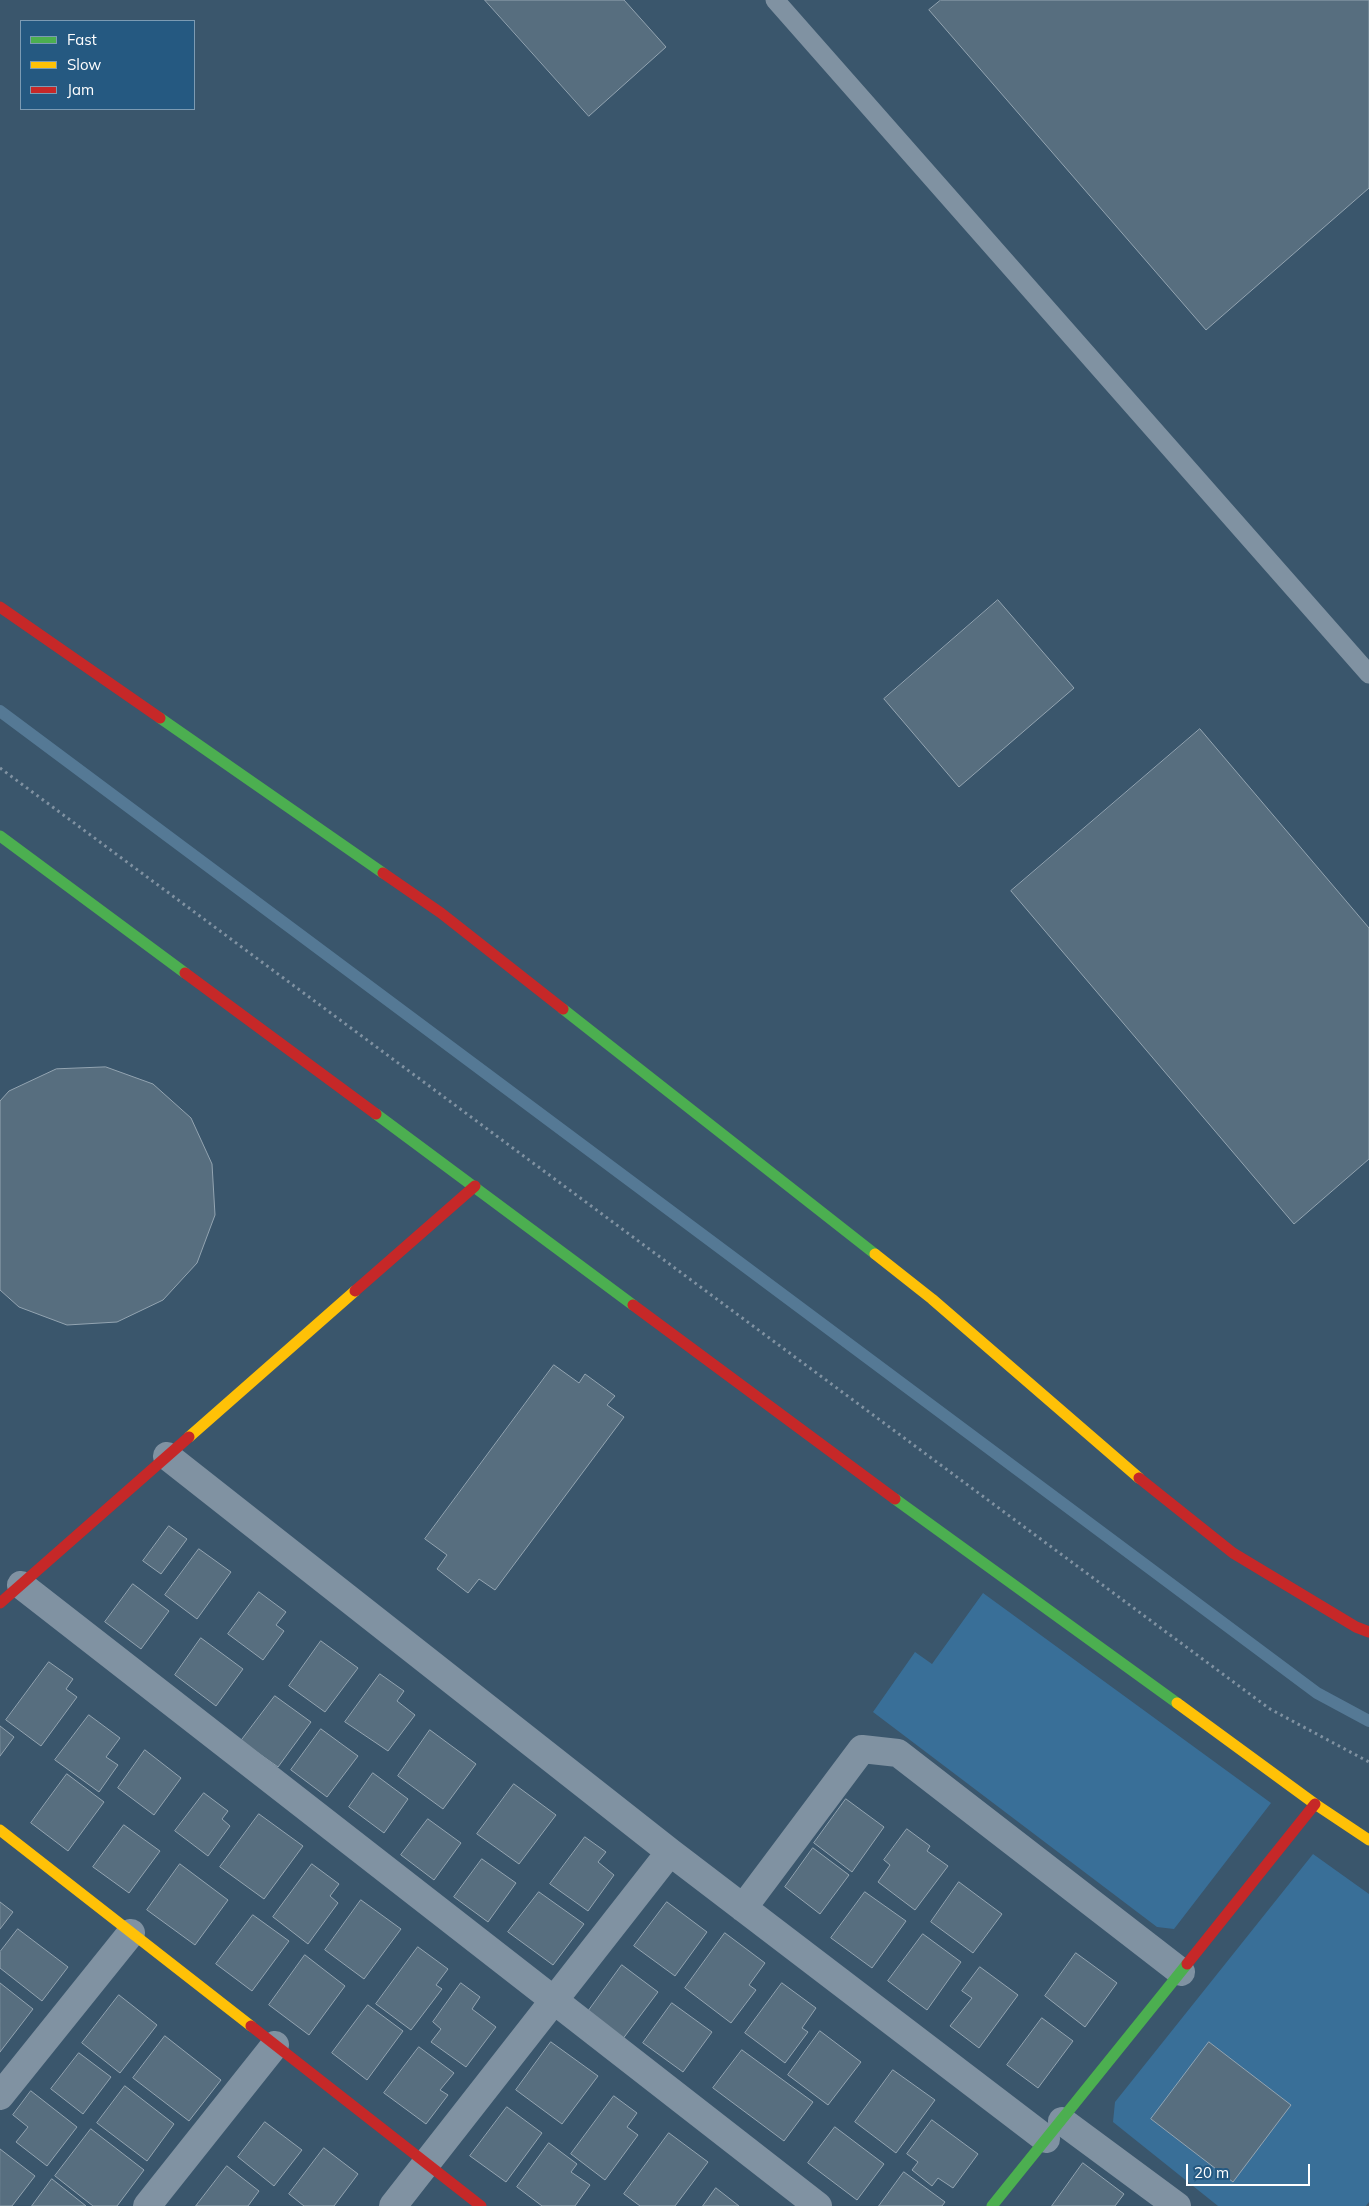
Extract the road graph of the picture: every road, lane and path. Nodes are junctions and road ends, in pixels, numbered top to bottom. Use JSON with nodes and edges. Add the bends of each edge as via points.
{"nodes":[{"id":1,"x":776,"y":0,"type":"edge"},
{"id":2,"x":0,"y":607,"type":"edge"},
{"id":3,"x":1369,"y":674,"type":"edge"},
{"id":4,"x":0,"y":768,"type":"edge"},
{"id":5,"x":0,"y":836,"type":"edge"},
{"id":6,"x":475,"y":1186,"type":"junction"},
{"id":7,"x":166,"y":1456,"type":"junction"},
{"id":8,"x":21,"y":1585,"type":"junction"},
{"id":9,"x":0,"y":1603,"type":"edge"},
{"id":10,"x":1369,"y":1632,"type":"edge"},
{"id":11,"x":1369,"y":1762,"type":"edge"},
{"id":12,"x":1315,"y":1804,"type":"junction"},
{"id":13,"x":0,"y":1830,"type":"edge"},
{"id":14,"x":1369,"y":1840,"type":"edge"},
{"id":15,"x":670,"y":1852,"type":"junction"},
{"id":16,"x":744,"y":1908,"type":"junction"},
{"id":17,"x":131,"y":1933,"type":"junction"},
{"id":18,"x":1181,"y":1972,"type":"junction"},
{"id":19,"x":553,"y":2001,"type":"junction"},
{"id":20,"x":275,"y":2045,"type":"junction"},
{"id":21,"x":0,"y":2096,"type":"edge"},
{"id":22,"x":1054,"y":2130,"type":"junction"},
{"id":23,"x":426,"y":2164,"type":"junction"},
{"id":24,"x":147,"y":2206,"type":"edge"},
{"id":25,"x":393,"y":2206,"type":"edge"},
{"id":26,"x":481,"y":2206,"type":"edge"},
{"id":27,"x":818,"y":2206,"type":"edge"},
{"id":28,"x":992,"y":2206,"type":"edge"},
{"id":29,"x":1177,"y":2206,"type":"edge"}],
"edges":[{"from":1,"to":3,"type":"lane"},
{"from":2,"to":10,"type":"street","via":[[441,913],[932,1299],[1233,1553]]},
{"from":4,"to":11,"type":"path","via":[[1270,1709]]},
{"from":5,"to":6,"type":"street"},
{"from":6,"to":7,"type":"street"},
{"from":6,"to":12,"type":"street"},
{"from":7,"to":8,"type":"street"},
{"from":7,"to":15,"type":"street"},
{"from":8,"to":9,"type":"street"},
{"from":8,"to":19,"type":"street"},
{"from":12,"to":14,"type":"street"},
{"from":12,"to":18,"type":"street"},
{"from":13,"to":17,"type":"street"},
{"from":15,"to":16,"type":"street"},
{"from":15,"to":19,"type":"street"},
{"from":16,"to":18,"type":"street","via":[[862,1749],[898,1753]]},
{"from":16,"to":22,"type":"street"},
{"from":17,"to":20,"type":"street"},
{"from":17,"to":21,"type":"street"},
{"from":18,"to":22,"type":"street"},
{"from":19,"to":23,"type":"street"},
{"from":19,"to":27,"type":"street"},
{"from":20,"to":23,"type":"street"},
{"from":20,"to":24,"type":"street"},
{"from":22,"to":28,"type":"street"},
{"from":22,"to":29,"type":"street"},
{"from":23,"to":25,"type":"street"},
{"from":23,"to":26,"type":"street"}]}
